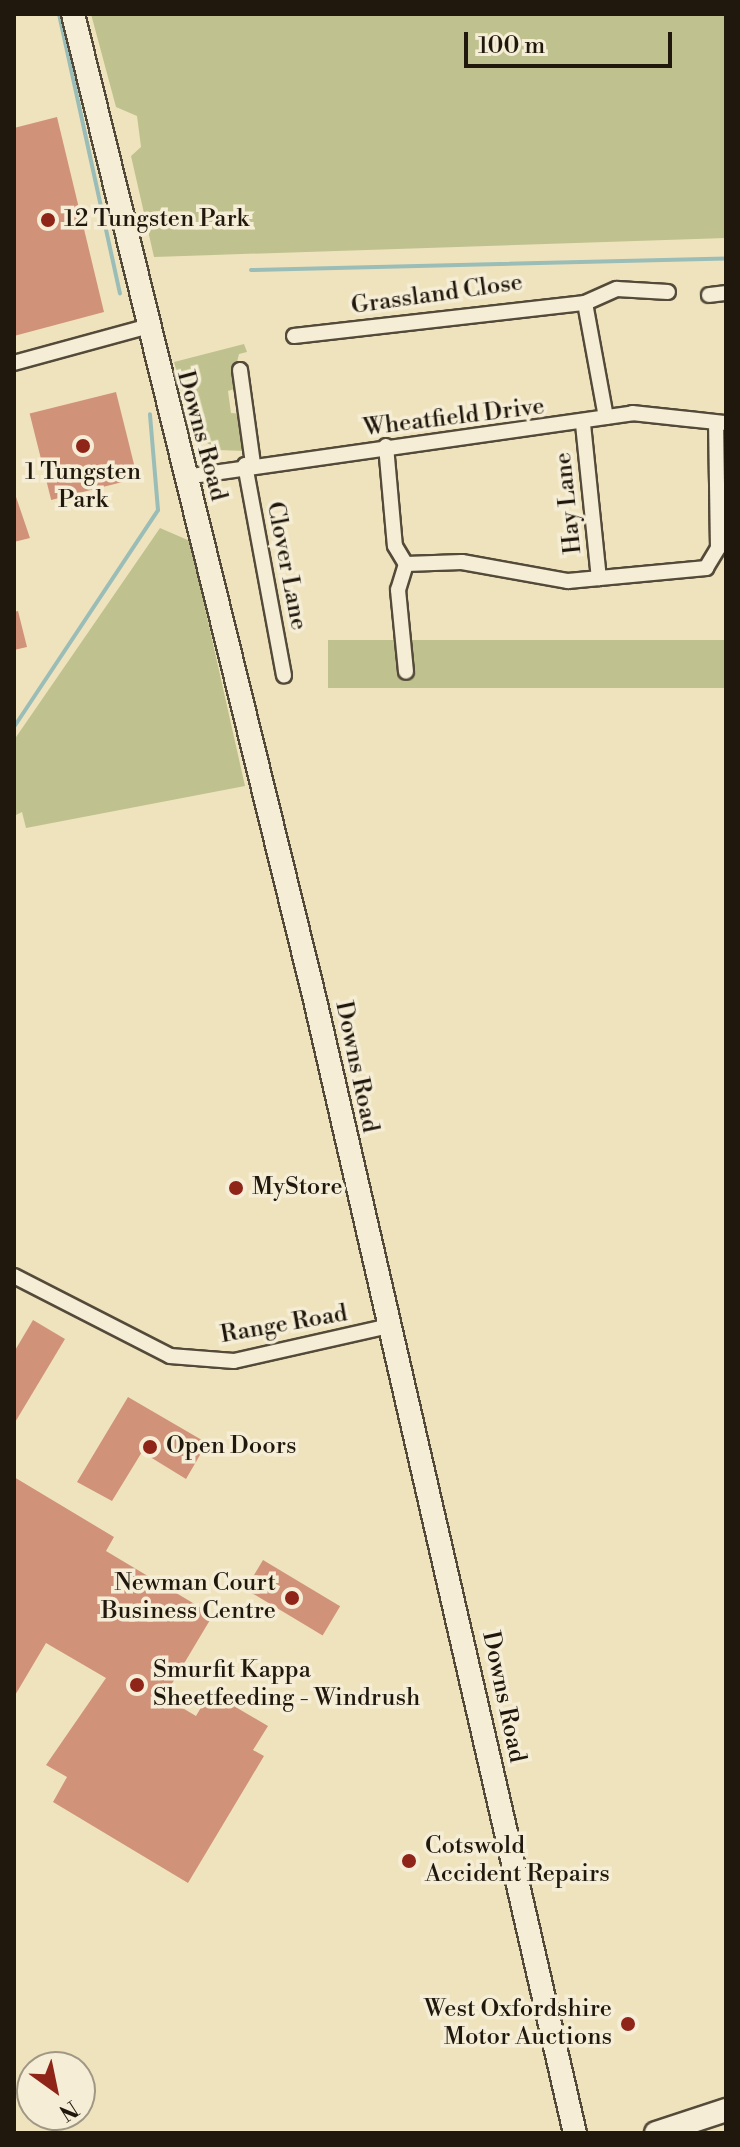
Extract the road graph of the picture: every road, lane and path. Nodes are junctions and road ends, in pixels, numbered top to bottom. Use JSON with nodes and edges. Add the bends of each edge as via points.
{"nodes":[{"id":1,"x":73,"y":14,"type":"edge"},
{"id":2,"x":668,"y":292,"type":"dead end"},
{"id":3,"x":726,"y":293,"type":"edge"},
{"id":4,"x":709,"y":295,"type":"dead end"},
{"id":5,"x":585,"y":303,"type":"junction"},
{"id":6,"x":146,"y":327,"type":"junction"},
{"id":7,"x":294,"y":336,"type":"dead end"},
{"id":8,"x":14,"y":363,"type":"edge"},
{"id":9,"x":240,"y":370,"type":"dead end"},
{"id":10,"x":606,"y":417,"type":"junction"},
{"id":11,"x":583,"y":424,"type":"junction"},
{"id":12,"x":721,"y":424,"type":"edge"},
{"id":13,"x":386,"y":446,"type":"junction"},
{"id":14,"x":249,"y":464,"type":"junction"},
{"id":15,"x":185,"y":477,"type":"junction"},
{"id":16,"x":720,"y":563,"type":"edge"},
{"id":17,"x":406,"y":564,"type":"junction"},
{"id":18,"x":599,"y":578,"type":"junction"},
{"id":19,"x":406,"y":672,"type":"dead end"},
{"id":20,"x":284,"y":675,"type":"dead end"},
{"id":21,"x":14,"y":1276,"type":"edge"},
{"id":22,"x":389,"y":1326,"type":"junction"},
{"id":23,"x":726,"y":2110,"type":"edge"},
{"id":24,"x":575,"y":2133,"type":"edge"},
{"id":25,"x":656,"y":2133,"type":"edge"}],
"edges":[{"from":1,"to":6,"type":"street","name":"Downs Road"},
{"from":2,"to":5,"type":"street","name":"Grassland Close","via":[[617,289]]},
{"from":3,"to":4,"type":"street"},
{"from":5,"to":7,"type":"street","name":"Grassland Close"},
{"from":5,"to":10,"type":"street"},
{"from":6,"to":8,"type":"street"},
{"from":6,"to":15,"type":"street","name":"Downs Road"},
{"from":9,"to":14,"type":"street","name":"Clover Lane"},
{"from":10,"to":11,"type":"street","name":"Wheatfield Drive"},
{"from":10,"to":12,"type":"street","name":"Wheatfield Drive","via":[[655,412]]},
{"from":11,"to":13,"type":"street","name":"Wheatfield Drive"},
{"from":11,"to":18,"type":"street","name":"Hay Lane"},
{"from":12,"to":16,"type":"street"},
{"from":13,"to":14,"type":"street","name":"Wheatfield Drive"},
{"from":13,"to":17,"type":"street","via":[[395,546]]},
{"from":14,"to":15,"type":"street","name":"Wheatfield Drive"},
{"from":14,"to":20,"type":"street","name":"Clover Lane"},
{"from":15,"to":22,"type":"street","name":"Downs Road"},
{"from":16,"to":18,"type":"street","via":[[697,570]]},
{"from":17,"to":18,"type":"street","via":[[462,562],[549,581]]},
{"from":17,"to":19,"type":"street","via":[[398,590]]},
{"from":21,"to":22,"type":"street","name":"Range Road","via":[[170,1356],[234,1361]]},
{"from":22,"to":24,"type":"street","name":"Downs Road"},
{"from":23,"to":25,"type":"street"}]}
